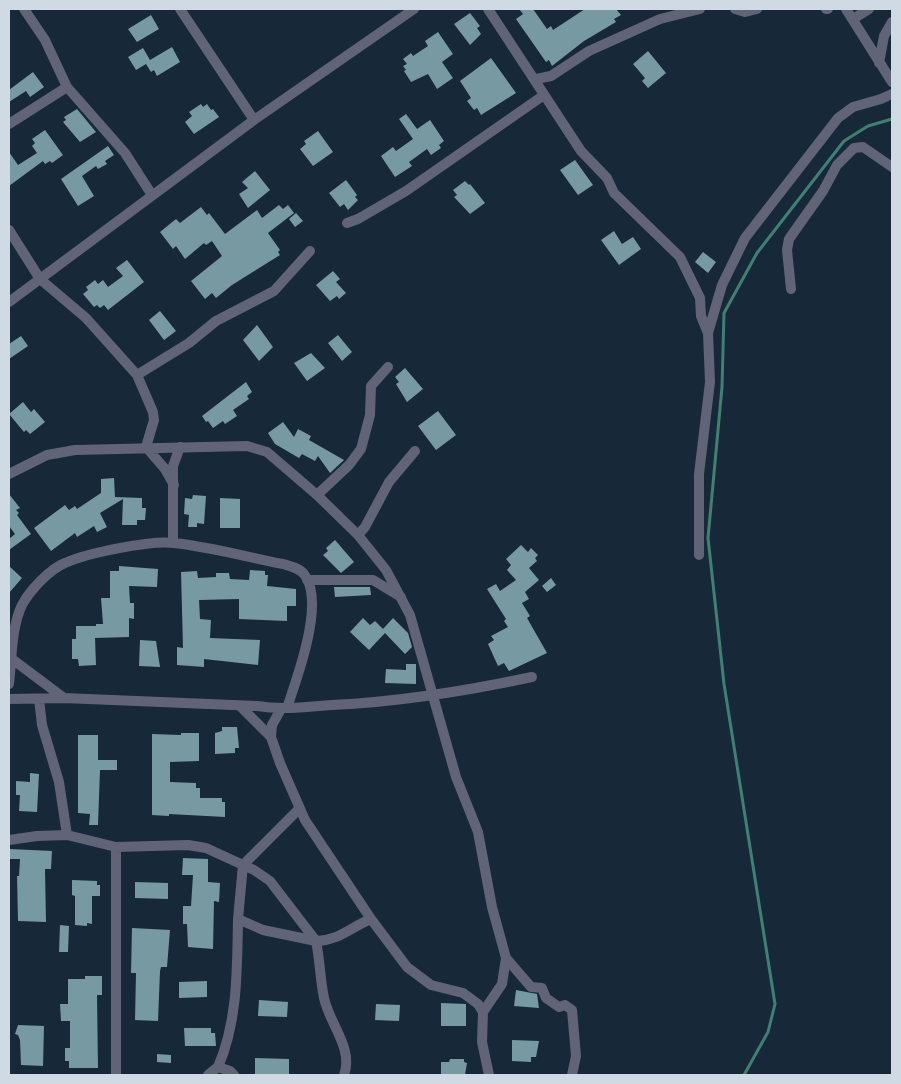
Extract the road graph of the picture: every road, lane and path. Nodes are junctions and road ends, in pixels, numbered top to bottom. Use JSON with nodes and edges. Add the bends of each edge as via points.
{"nodes":[{"id":1,"x":24,"y":9,"type":"edge"},
{"id":2,"x":180,"y":9,"type":"edge"},
{"id":3,"x":414,"y":9,"type":"edge"},
{"id":4,"x":488,"y":9,"type":"edge"},
{"id":5,"x":700,"y":9,"type":"edge"},
{"id":6,"x":734,"y":9,"type":"edge"},
{"id":7,"x":757,"y":9,"type":"edge"},
{"id":8,"x":846,"y":9,"type":"edge"},
{"id":9,"x":869,"y":9,"type":"edge"},
{"id":10,"x":853,"y":19,"type":"junction"},
{"id":11,"x":892,"y":22,"type":"edge"},
{"id":12,"x":879,"y":63,"type":"junction"},
{"id":13,"x":536,"y":79,"type":"junction"},
{"id":14,"x":892,"y":82,"type":"edge"},
{"id":15,"x":67,"y":88,"type":"junction"},
{"id":16,"x":892,"y":94,"type":"edge"},
{"id":17,"x":544,"y":95,"type":"junction"},
{"id":18,"x":254,"y":120,"type":"junction"},
{"id":19,"x":9,"y":124,"type":"edge"},
{"id":20,"x":892,"y":167,"type":"edge"},
{"id":21,"x":152,"y":195,"type":"junction"},
{"id":22,"x":347,"y":223,"type":"dead end"},
{"id":23,"x":9,"y":230,"type":"edge"},
{"id":24,"x":310,"y":251,"type":"dead end"},
{"id":25,"x":40,"y":279,"type":"junction"},
{"id":26,"x":791,"y":289,"type":"dead end"},
{"id":27,"x":9,"y":302,"type":"edge"},
{"id":28,"x":708,"y":333,"type":"junction"},
{"id":29,"x":388,"y":367,"type":"dead end"},
{"id":30,"x":136,"y":375,"type":"junction"},
{"id":31,"x":146,"y":447,"type":"junction"},
{"id":32,"x":180,"y":447,"type":"junction"},
{"id":33,"x":415,"y":451,"type":"dead end"},
{"id":34,"x":9,"y":474,"type":"edge"},
{"id":35,"x":174,"y":485,"type":"junction"},
{"id":36,"x":317,"y":495,"type":"junction"},
{"id":37,"x":358,"y":535,"type":"junction"},
{"id":38,"x":173,"y":543,"type":"junction"},
{"id":39,"x":699,"y":555,"type":"dead end"},
{"id":40,"x":307,"y":580,"type":"junction"},
{"id":41,"x":402,"y":598,"type":"junction"},
{"id":42,"x":12,"y":659,"type":"junction"},
{"id":43,"x":532,"y":677,"type":"dead end"},
{"id":44,"x":9,"y":684,"type":"edge"},
{"id":45,"x":432,"y":695,"type":"junction"},
{"id":46,"x":39,"y":698,"type":"junction"},
{"id":47,"x":64,"y":698,"type":"junction"},
{"id":48,"x":9,"y":699,"type":"edge"},
{"id":49,"x":240,"y":706,"type":"junction"},
{"id":50,"x":284,"y":709,"type":"junction"},
{"id":51,"x":271,"y":737,"type":"junction"},
{"id":52,"x":299,"y":809,"type":"junction"},
{"id":53,"x":67,"y":835,"type":"junction"},
{"id":54,"x":9,"y":840,"type":"edge"},
{"id":55,"x":116,"y":847,"type":"junction"},
{"id":56,"x":243,"y":865,"type":"junction"},
{"id":57,"x":238,"y":919,"type":"junction"},
{"id":58,"x":371,"y":919,"type":"junction"},
{"id":59,"x":316,"y":941,"type":"junction"},
{"id":60,"x":506,"y":958,"type":"junction"},
{"id":61,"x":483,"y":1012,"type":"junction"},
{"id":62,"x":218,"y":1067,"type":"junction"},
{"id":63,"x":116,"y":1075,"type":"edge"},
{"id":64,"x":208,"y":1075,"type":"edge"},
{"id":65,"x":234,"y":1075,"type":"edge"},
{"id":66,"x":344,"y":1075,"type":"edge"},
{"id":67,"x":489,"y":1075,"type":"edge"},
{"id":68,"x":572,"y":1075,"type":"edge"}],
"edges":[{"from":1,"to":15,"type":"street","via":[[45,40]]},
{"from":2,"to":18,"type":"street"},
{"from":3,"to":18,"type":"street"},
{"from":4,"to":13,"type":"street"},
{"from":5,"to":13,"type":"street","via":[[660,19],[589,50],[551,76]]},
{"from":6,"to":7,"type":"street","via":[[745,12]]},
{"from":8,"to":10,"type":"street"},
{"from":9,"to":10,"type":"street"},
{"from":10,"to":12,"type":"street"},
{"from":11,"to":12,"type":"street","via":[[884,36]]},
{"from":12,"to":14,"type":"street"},
{"from":13,"to":17,"type":"street"},
{"from":15,"to":19,"type":"street"},
{"from":15,"to":21,"type":"street","via":[[125,153]]},
{"from":16,"to":28,"type":"street","via":[[853,107],[838,118],[796,170],[738,248],[722,285]]},
{"from":17,"to":22,"type":"street","via":[[406,191]]},
{"from":17,"to":28,"type":"street","via":[[581,151],[607,178],[614,194],[680,257],[700,298],[701,316]]},
{"from":18,"to":21,"type":"street"},
{"from":20,"to":26,"type":"street","via":[[858,146],[837,165],[789,239]]},
{"from":21,"to":25,"type":"street"},
{"from":23,"to":25,"type":"street"},
{"from":24,"to":30,"type":"street","via":[[274,291],[209,325],[189,343]]},
{"from":25,"to":27,"type":"street"},
{"from":25,"to":30,"type":"street","via":[[86,318]]},
{"from":28,"to":39,"type":"street","via":[[710,382],[699,474]]},
{"from":29,"to":36,"type":"street","via":[[371,386],[370,415],[359,454]]},
{"from":30,"to":31,"type":"street","via":[[153,412],[154,420]]},
{"from":31,"to":32,"type":"street"},
{"from":31,"to":34,"type":"street","via":[[55,452]]},
{"from":31,"to":35,"type":"street"},
{"from":32,"to":35,"type":"street","via":[[174,466]]},
{"from":32,"to":36,"type":"street","via":[[239,445],[267,452]]},
{"from":33,"to":37,"type":"street","via":[[389,482]]},
{"from":35,"to":38,"type":"street"},
{"from":36,"to":37,"type":"street"},
{"from":37,"to":41,"type":"street","via":[[386,570]]},
{"from":38,"to":40,"type":"street","via":[[283,564],[301,571]]},
{"from":38,"to":42,"type":"street","via":[[140,544],[65,563],[57,568],[23,604]]},
{"from":40,"to":41,"type":"street","via":[[373,580]]},
{"from":40,"to":50,"type":"street","via":[[311,591],[309,632]]},
{"from":41,"to":45,"type":"street","via":[[420,643]]},
{"from":42,"to":44,"type":"street"},
{"from":42,"to":47,"type":"street"},
{"from":43,"to":45,"type":"street"},
{"from":45,"to":50,"type":"street","via":[[390,702]]},
{"from":45,"to":60,"type":"street","via":[[459,786],[478,832],[492,907]]},
{"from":46,"to":47,"type":"street"},
{"from":46,"to":48,"type":"street"},
{"from":46,"to":53,"type":"street","via":[[42,725],[60,782]]},
{"from":47,"to":49,"type":"street"},
{"from":49,"to":50,"type":"street"},
{"from":49,"to":51,"type":"street"},
{"from":50,"to":51,"type":"street","via":[[272,725]]},
{"from":51,"to":52,"type":"street"},
{"from":52,"to":56,"type":"street"},
{"from":52,"to":58,"type":"street"},
{"from":53,"to":54,"type":"street"},
{"from":53,"to":55,"type":"street"},
{"from":55,"to":56,"type":"street","via":[[198,846]]},
{"from":55,"to":63,"type":"street"},
{"from":56,"to":57,"type":"street"},
{"from":56,"to":59,"type":"street","via":[[270,881]]},
{"from":57,"to":59,"type":"street","via":[[263,930]]},
{"from":57,"to":62,"type":"street","via":[[237,977],[227,1046]]},
{"from":58,"to":59,"type":"street","via":[[330,941]]},
{"from":58,"to":61,"type":"street","via":[[419,978],[472,998]]},
{"from":59,"to":66,"type":"street","via":[[324,1000],[338,1029],[347,1066]]},
{"from":60,"to":61,"type":"street","via":[[502,984]]},
{"from":60,"to":68,"type":"street","via":[[531,986],[542,988],[546,998],[558,1007],[565,1005],[572,1010],[576,1056]]},
{"from":61,"to":67,"type":"street","via":[[482,1042]]},
{"from":62,"to":64,"type":"street"},
{"from":62,"to":65,"type":"street","via":[[230,1070]]}]}
